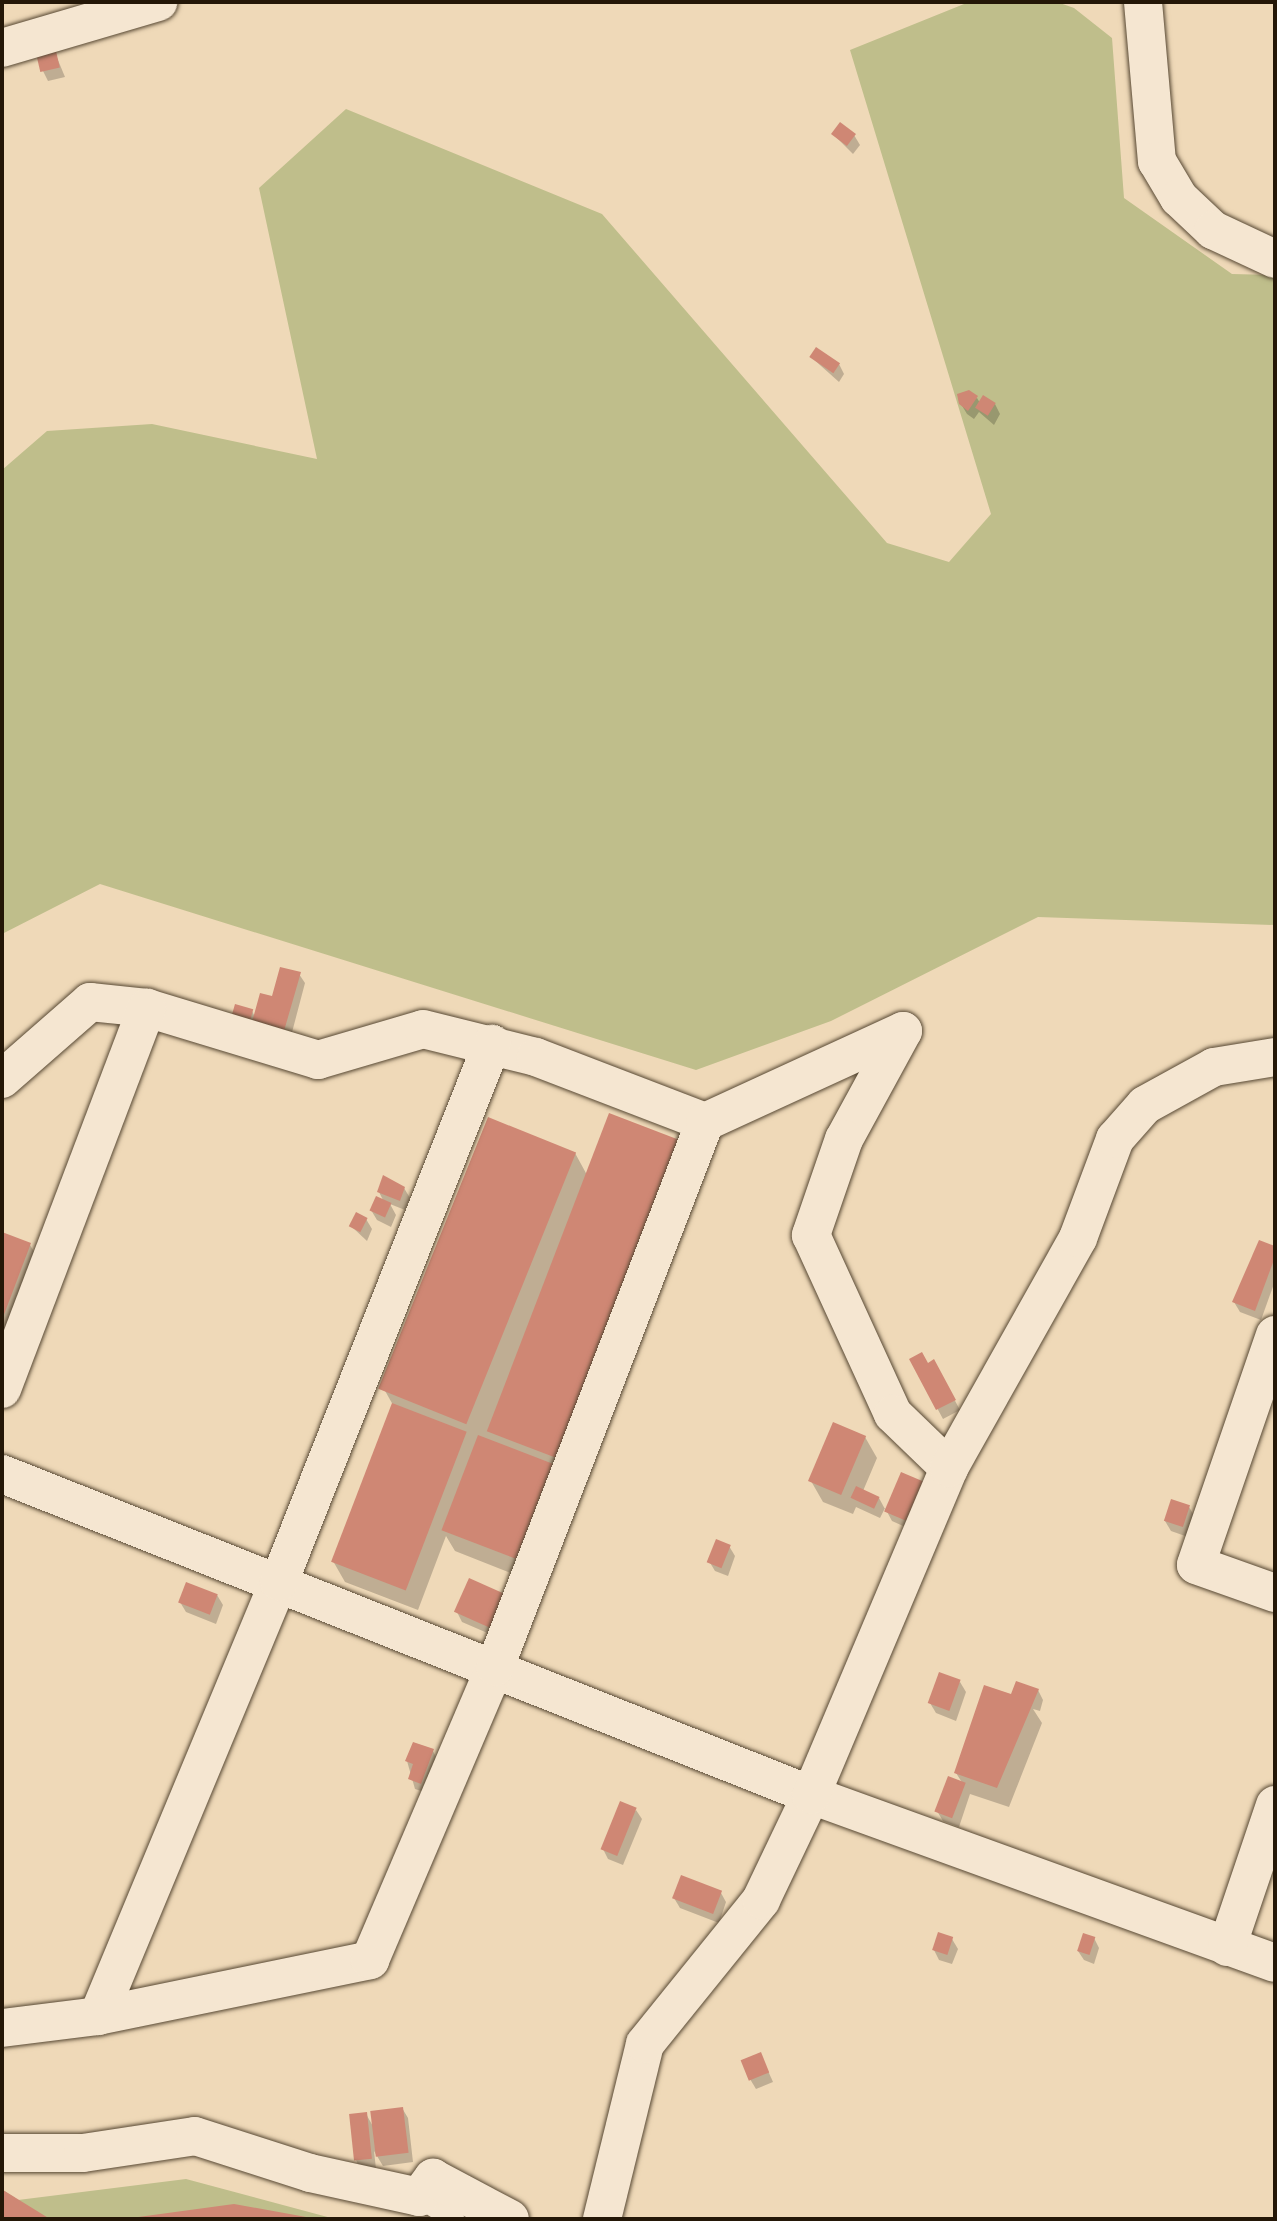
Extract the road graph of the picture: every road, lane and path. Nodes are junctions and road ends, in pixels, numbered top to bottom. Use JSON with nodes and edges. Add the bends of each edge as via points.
{"nodes":[{"id":1,"x":158,"y":2,"type":"edge"},
{"id":2,"x":1143,"y":2,"type":"edge"},
{"id":3,"x":2,"y":48,"type":"edge"},
{"id":4,"x":1275,"y":259,"type":"edge"},
{"id":5,"x":147,"y":1008,"type":"junction"},
{"id":6,"x":492,"y":1044,"type":"junction"},
{"id":7,"x":1275,"y":1057,"type":"edge"},
{"id":8,"x":2,"y":1079,"type":"edge"},
{"id":9,"x":705,"y":1122,"type":"junction"},
{"id":10,"x":1275,"y":1335,"type":"edge"},
{"id":11,"x":2,"y":1389,"type":"edge"},
{"id":12,"x":949,"y":1468,"type":"junction"},
{"id":13,"x":2,"y":1474,"type":"edge"},
{"id":14,"x":279,"y":1582,"type":"junction"},
{"id":15,"x":1275,"y":1593,"type":"edge"},
{"id":16,"x":495,"y":1667,"type":"junction"},
{"id":17,"x":811,"y":1795,"type":"junction"},
{"id":18,"x":1275,"y":1805,"type":"edge"},
{"id":19,"x":1227,"y":1947,"type":"junction"},
{"id":20,"x":1275,"y":1963,"type":"edge"},
{"id":21,"x":98,"y":2016,"type":"junction"},
{"id":22,"x":2,"y":2028,"type":"edge"},
{"id":23,"x":2,"y":2153,"type":"edge"},
{"id":24,"x":419,"y":2197,"type":"junction"},
{"id":25,"x":454,"y":2219,"type":"edge"},
{"id":26,"x":510,"y":2219,"type":"edge"},
{"id":27,"x":603,"y":2219,"type":"edge"}],
"edges":[{"from":1,"to":3,"type":"street"},
{"from":2,"to":4,"type":"street","via":[[1157,161],[1179,198],[1213,230]]},
{"from":5,"to":6,"type":"street","via":[[318,1060],[423,1029]]},
{"from":5,"to":8,"type":"street","via":[[90,1002]]},
{"from":5,"to":11,"type":"street"},
{"from":6,"to":9,"type":"street"},
{"from":6,"to":14,"type":"street"},
{"from":7,"to":12,"type":"street","via":[[1213,1067],[1145,1105],[1115,1139],[1078,1238]]},
{"from":9,"to":12,"type":"street","via":[[903,1031],[844,1139],[811,1235],[893,1414]]},
{"from":9,"to":16,"type":"street"},
{"from":10,"to":15,"type":"street","via":[[1196,1565]]},
{"from":12,"to":17,"type":"street"},
{"from":13,"to":14,"type":"street"},
{"from":14,"to":16,"type":"street"},
{"from":14,"to":21,"type":"street"},
{"from":16,"to":17,"type":"street"},
{"from":16,"to":21,"type":"street","via":[[370,1959]]},
{"from":17,"to":19,"type":"street"},
{"from":17,"to":27,"type":"street","via":[[761,1900],[645,2044]]},
{"from":18,"to":19,"type":"street"},
{"from":19,"to":20,"type":"street"},
{"from":21,"to":22,"type":"street"},
{"from":23,"to":24,"type":"street","via":[[83,2153],[195,2136],[310,2172]]},
{"from":24,"to":25,"type":"lane"},
{"from":24,"to":26,"type":"street","via":[[433,2178]]}]}
